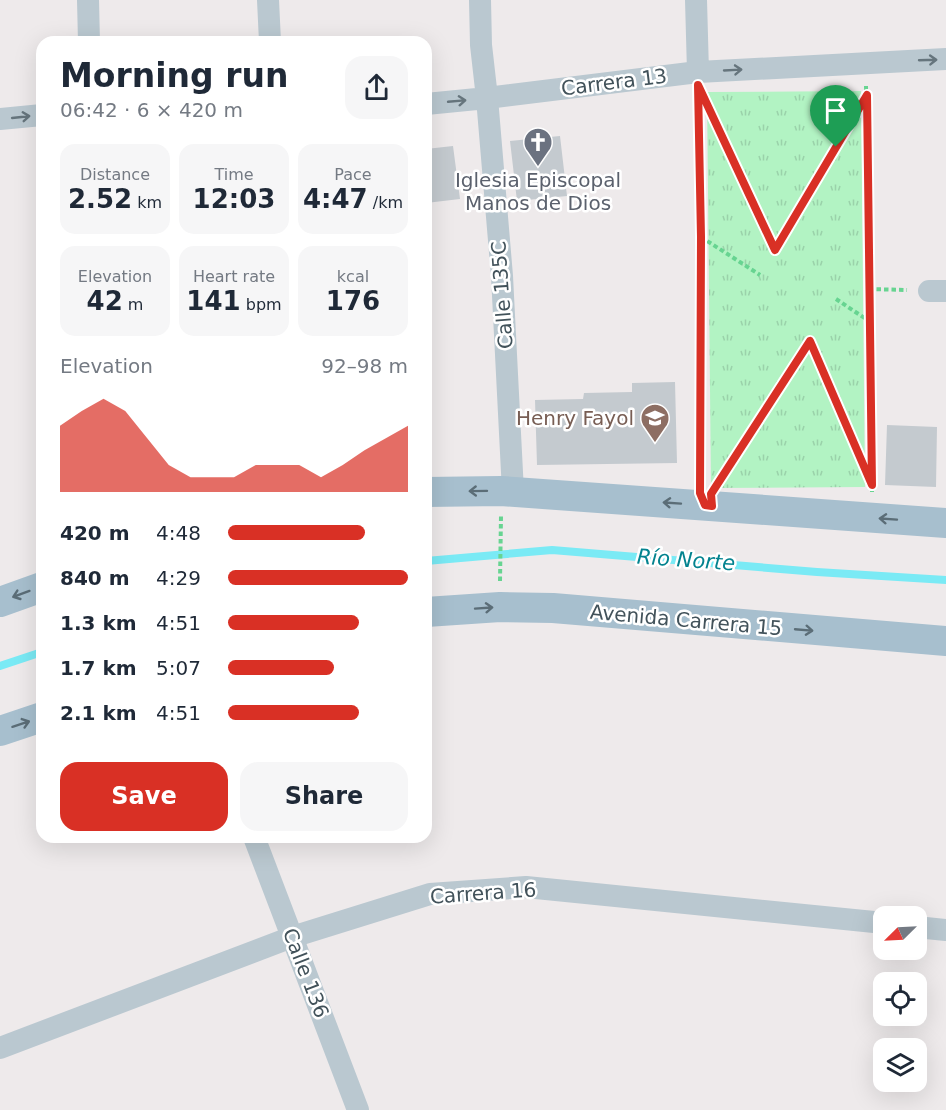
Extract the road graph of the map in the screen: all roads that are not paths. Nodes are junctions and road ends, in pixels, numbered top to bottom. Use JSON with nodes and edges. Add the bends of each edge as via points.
{"nodes":[{"id":1,"x":88,"y":0,"type":"edge"},
{"id":2,"x":268,"y":0,"type":"edge"},
{"id":3,"x":480,"y":0,"type":"edge"},
{"id":4,"x":696,"y":0,"type":"edge"},
{"id":5,"x":88,"y":36,"type":"edge"},
{"id":6,"x":270,"y":36,"type":"edge"},
{"id":7,"x":946,"y":59,"type":"edge"},
{"id":8,"x":698,"y":78,"type":"junction"},
{"id":9,"x":487,"y":98,"type":"junction"},
{"id":10,"x":432,"y":103,"type":"edge"},
{"id":11,"x":36,"y":116,"type":"edge"},
{"id":12,"x":0,"y":119,"type":"edge"},
{"id":13,"x":432,"y":493,"type":"edge"},
{"id":14,"x":507,"y":504,"type":"junction"},
{"id":15,"x":946,"y":523,"type":"edge"},
{"id":16,"x":36,"y":589,"type":"edge"},
{"id":17,"x":0,"y":602,"type":"edge"},
{"id":18,"x":432,"y":612,"type":"edge"},
{"id":19,"x":946,"y":641,"type":"edge"},
{"id":20,"x":36,"y":719,"type":"edge"},
{"id":21,"x":0,"y":731,"type":"edge"},
{"id":22,"x":256,"y":843,"type":"edge"},
{"id":23,"x":873,"y":922,"type":"edge"},
{"id":24,"x":927,"y":928,"type":"edge"},
{"id":25,"x":946,"y":930,"type":"edge"},
{"id":26,"x":292,"y":937,"type":"junction"},
{"id":27,"x":0,"y":1048,"type":"edge"},
{"id":28,"x":358,"y":1110,"type":"edge"}],
"edges":[{"from":1,"to":5,"type":"street"},
{"from":2,"to":6,"type":"street"},
{"from":3,"to":9,"type":"street","name":"Calle 135C"},
{"from":4,"to":8,"type":"street"},
{"from":8,"to":7,"type":"street","name":"Carrera 13","one_way":true},
{"from":8,"to":9,"type":"street","name":"Carrera 13"},
{"from":10,"to":9,"type":"street","name":"Carrera 13","one_way":true},
{"from":9,"to":14,"type":"street","name":"Calle 135C","via":[[502,276]]},
{"from":12,"to":11,"type":"street","one_way":true},
{"from":14,"to":13,"type":"main road","one_way":true},
{"from":15,"to":14,"type":"main road","one_way":true,"via":[[709,506]]},
{"from":16,"to":17,"type":"main road","one_way":true},
{"from":18,"to":19,"type":"main road","name":"Avenida Carrera 15","one_way":true,"via":[[553,608]]},
{"from":21,"to":20,"type":"main road","one_way":true},
{"from":22,"to":26,"type":"street","name":"Calle 136"},
{"from":23,"to":26,"type":"street","name":"Carrera 16","via":[[526,887],[430,894]]},
{"from":24,"to":25,"type":"street"},
{"from":26,"to":27,"type":"street","name":"Carrera 16"},
{"from":26,"to":28,"type":"street","name":"Calle 136"}]}
